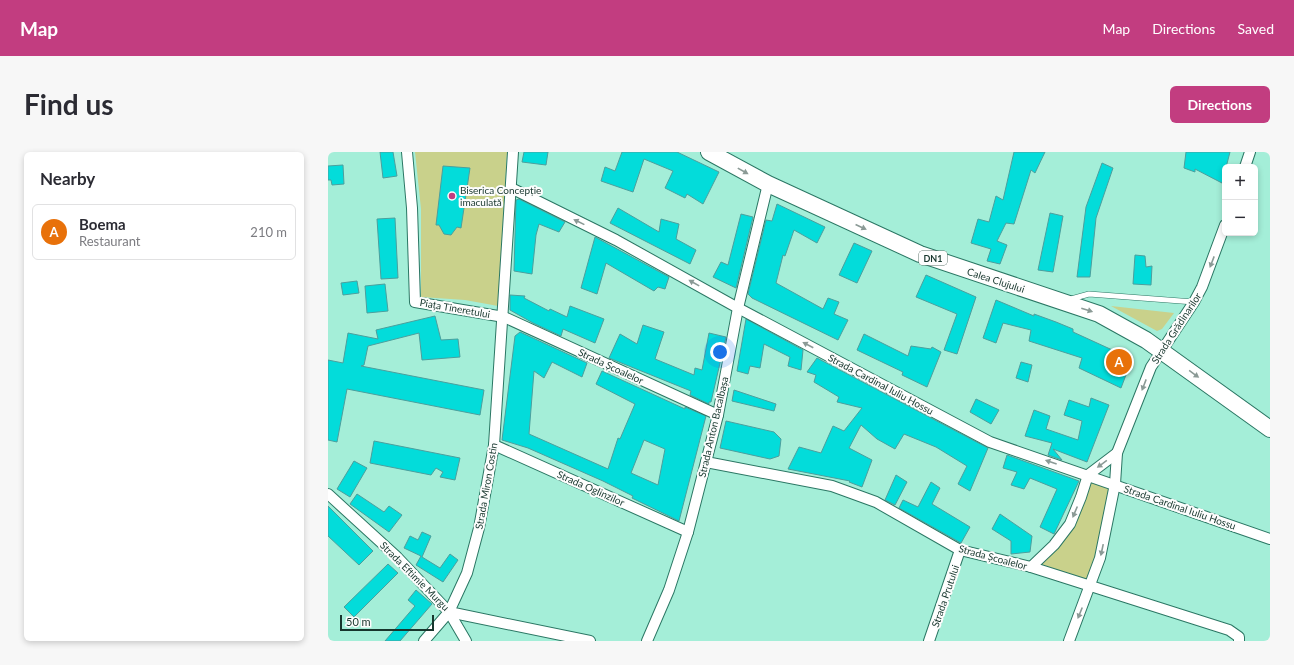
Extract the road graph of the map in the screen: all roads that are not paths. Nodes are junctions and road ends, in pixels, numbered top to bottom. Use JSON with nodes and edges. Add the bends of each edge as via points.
{"nodes":[{"id":1,"x":407,"y":152,"type":"edge"},
{"id":2,"x":513,"y":152,"type":"edge"},
{"id":3,"x":709,"y":152,"type":"edge"},
{"id":4,"x":1250,"y":152,"type":"edge"},
{"id":5,"x":1246,"y":164,"type":"edge"},
{"id":6,"x":768,"y":184,"type":"junction"},
{"id":7,"x":511,"y":188,"type":"junction"},
{"id":8,"x":1222,"y":233,"type":"edge"},
{"id":9,"x":1062,"y":302,"type":"junction"},
{"id":10,"x":1194,"y":302,"type":"junction"},
{"id":11,"x":738,"y":308,"type":"junction"},
{"id":12,"x":504,"y":317,"type":"junction"},
{"id":13,"x":1162,"y":351,"type":"junction"},
{"id":14,"x":718,"y":415,"type":"junction"},
{"id":15,"x":1270,"y":429,"type":"edge"},
{"id":16,"x":494,"y":445,"type":"junction"},
{"id":17,"x":1117,"y":453,"type":"junction"},
{"id":18,"x":706,"y":462,"type":"junction"},
{"id":19,"x":1088,"y":475,"type":"junction"},
{"id":20,"x":1115,"y":484,"type":"junction"},
{"id":21,"x":328,"y":494,"type":"edge"},
{"id":22,"x":688,"y":532,"type":"junction"},
{"id":23,"x":1270,"y":539,"type":"edge"},
{"id":24,"x":960,"y":550,"type":"junction"},
{"id":25,"x":1031,"y":567,"type":"junction"},
{"id":26,"x":1091,"y":586,"type":"junction"},
{"id":27,"x":449,"y":612,"type":"junction"},
{"id":28,"x":1239,"y":639,"type":"edge"},
{"id":29,"x":424,"y":641,"type":"edge"},
{"id":30,"x":466,"y":641,"type":"edge"},
{"id":31,"x":590,"y":641,"type":"edge"},
{"id":32,"x":647,"y":641,"type":"edge"},
{"id":33,"x":929,"y":641,"type":"edge"},
{"id":34,"x":1069,"y":641,"type":"edge"}],
"edges":[{"from":1,"to":12,"type":"street","name":"Piața Tineretului","via":[[412,208],[415,302]]},
{"from":2,"to":7,"type":"street","name":"Piața Tineretului"},
{"from":3,"to":6,"type":"main road","name":"Calea Clujului","number":"DN1","one_way":true},
{"from":4,"to":5,"type":"street"},
{"from":6,"to":9,"type":"main road","name":"Calea Clujului","number":"DN1","one_way":true,"via":[[920,254]]},
{"from":6,"to":11,"type":"street","name":"Strada Anton Bacalbașa"},
{"from":11,"to":7,"type":"street","name":"Strada Cardinal Iuliu Hossu","one_way":true,"via":[[616,240]]},
{"from":7,"to":12,"type":"street","name":"Piața Tineretului"},
{"from":8,"to":10,"type":"street","name":"Strada Grădinarilor","one_way":true},
{"from":9,"to":10,"type":"lane","via":[[1089,294]]},
{"from":9,"to":13,"type":"main road","name":"Calea Clujului","number":"DN1","one_way":true,"via":[[1099,314]]},
{"from":10,"to":13,"type":"street","name":"Strada Grădinarilor"},
{"from":11,"to":14,"type":"street","name":"Strada Anton Bacalbașa"},
{"from":19,"to":11,"type":"street","name":"Strada Cardinal Iuliu Hossu","one_way":true,"via":[[990,442]]},
{"from":12,"to":14,"type":"street","name":"Strada Școalelor"},
{"from":12,"to":16,"type":"street","name":"Strada Miron Costin"},
{"from":13,"to":15,"type":"main road","name":"Calea Clujului","number":"DN1","one_way":true},
{"from":13,"to":17,"type":"street","name":"Strada Grădinarilor","one_way":true,"via":[[1151,366]]},
{"from":14,"to":18,"type":"street","name":"Strada Anton Bacalbașa"},
{"from":16,"to":22,"type":"street","name":"Strada Oglinzilor"},
{"from":16,"to":27,"type":"street","name":"Strada Miron Costin","via":[[478,535],[467,573]]},
{"from":17,"to":19,"type":"street","one_way":true},
{"from":17,"to":20,"type":"street","name":"Strada Grădinarilor"},
{"from":18,"to":22,"type":"street","name":"Strada Anton Bacalbașa"},
{"from":18,"to":24,"type":"street","name":"Strada Școalelor","via":[[832,486],[876,502]]},
{"from":19,"to":20,"type":"street","name":"Strada Cardinal Iuliu Hossu"},
{"from":19,"to":25,"type":"street","one_way":true,"via":[[1070,524],[1054,545]]},
{"from":20,"to":23,"type":"street","name":"Strada Cardinal Iuliu Hossu"},
{"from":20,"to":26,"type":"street","name":"Strada Grădinarilor","one_way":true,"via":[[1100,558]]},
{"from":21,"to":27,"type":"street","name":"Strada Eftimie Murgu","via":[[397,557]]},
{"from":22,"to":32,"type":"street","name":"Strada Anton Bacalbașa","via":[[669,590]]},
{"from":24,"to":25,"type":"street","name":"Strada Școalelor"},
{"from":24,"to":33,"type":"street","name":"Strada Prutului"},
{"from":25,"to":26,"type":"street","name":"Strada Școalelor"},
{"from":26,"to":28,"type":"street","name":"Strada Școalelor","via":[[1229,630]]},
{"from":26,"to":34,"type":"street","name":"Strada Grădinarilor","one_way":true},
{"from":27,"to":29,"type":"street","name":"Strada Miron Costin"},
{"from":27,"to":30,"type":"street"},
{"from":27,"to":31,"type":"street","name":"Strada Eftimie Murgu"}]}
